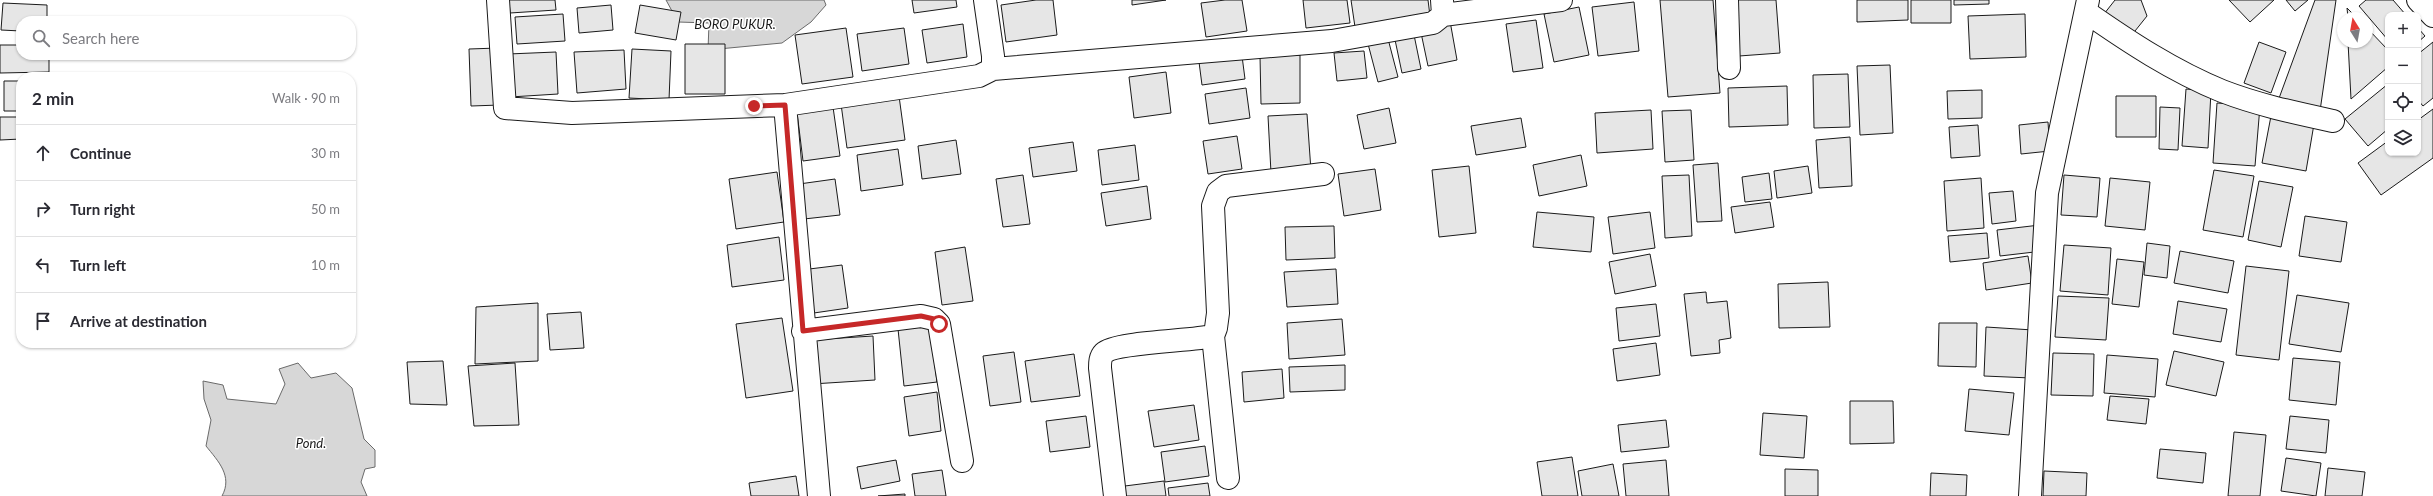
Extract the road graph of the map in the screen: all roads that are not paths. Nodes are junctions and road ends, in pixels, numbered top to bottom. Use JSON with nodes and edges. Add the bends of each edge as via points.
{"nodes":[{"id":1,"x":498,"y":0,"type":"edge"},
{"id":2,"x":984,"y":0,"type":"edge"},
{"id":3,"x":1561,"y":0,"type":"edge"},
{"id":4,"x":1727,"y":0,"type":"edge"},
{"id":5,"x":2418,"y":0,"type":"edge"},
{"id":6,"x":2087,"y":6,"type":"edge"},
{"id":7,"x":1442,"y":7,"type":"edge"},
{"id":8,"x":2433,"y":16,"type":"edge"},
{"id":9,"x":1729,"y":68,"type":"dead end"},
{"id":10,"x":993,"y":69,"type":"junction"},
{"id":11,"x":785,"y":105,"type":"junction"},
{"id":12,"x":2333,"y":121,"type":"dead end"},
{"id":13,"x":1323,"y":174,"type":"dead end"},
{"id":14,"x":803,"y":331,"type":"junction"},
{"id":15,"x":1213,"y":336,"type":"junction"},
{"id":16,"x":962,"y":461,"type":"dead end"},
{"id":17,"x":1228,"y":478,"type":"dead end"},
{"id":18,"x":818,"y":496,"type":"edge"},
{"id":19,"x":1115,"y":496,"type":"edge"},
{"id":20,"x":2030,"y":496,"type":"edge"}],
"edges":[{"from":1,"to":11,"type":"street","via":[[505,108],[572,113]]},
{"from":2,"to":10,"type":"street"},
{"from":3,"to":7,"type":"street"},
{"from":4,"to":9,"type":"street"},
{"from":5,"to":8,"type":"street"},
{"from":6,"to":12,"type":"street","via":[[2170,66],[2223,91],[2278,109]]},
{"from":6,"to":20,"type":"street","via":[[2047,193]]},
{"from":7,"to":10,"type":"street","via":[[1433,23],[1332,41]]},
{"from":10,"to":11,"type":"street","via":[[979,76]]},
{"from":11,"to":14,"type":"street"},
{"from":13,"to":15,"type":"street","via":[[1226,186],[1218,192],[1213,206],[1218,313]]},
{"from":14,"to":16,"type":"street","via":[[921,316],[934,319],[939,324]]},
{"from":14,"to":18,"type":"street"},
{"from":15,"to":17,"type":"street"},
{"from":15,"to":19,"type":"street","via":[[1119,347],[1104,353],[1100,360],[1100,368]]}]}
